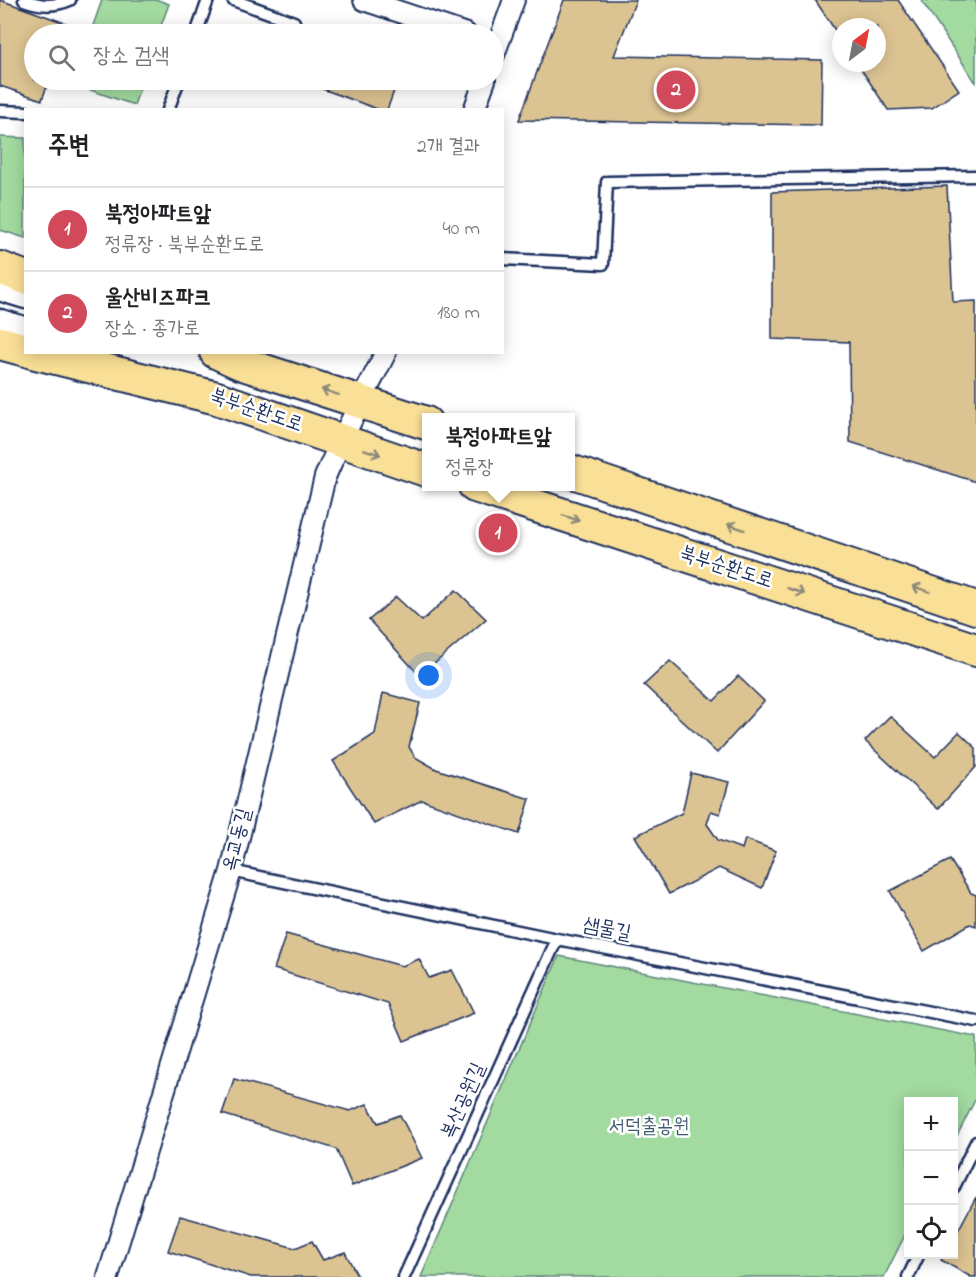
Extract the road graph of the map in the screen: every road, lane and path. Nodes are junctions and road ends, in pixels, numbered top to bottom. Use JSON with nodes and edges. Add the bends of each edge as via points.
{"nodes":[{"id":1,"x":24,"y":0,"type":"edge"},
{"id":2,"x":70,"y":0,"type":"edge"},
{"id":3,"x":208,"y":0,"type":"edge"},
{"id":4,"x":232,"y":0,"type":"edge"},
{"id":5,"x":364,"y":0,"type":"edge"},
{"id":6,"x":514,"y":0,"type":"edge"},
{"id":7,"x":294,"y":22,"type":"dead end"},
{"id":8,"x":199,"y":24,"type":"edge"},
{"id":9,"x":436,"y":24,"type":"edge"},
{"id":10,"x":504,"y":25,"type":"edge"},
{"id":11,"x":175,"y":90,"type":"edge"},
{"id":12,"x":481,"y":90,"type":"edge"},
{"id":13,"x":169,"y":108,"type":"edge"},
{"id":14,"x":475,"y":108,"type":"edge"},
{"id":15,"x":0,"y":111,"type":"edge"},
{"id":16,"x":24,"y":112,"type":"edge"},
{"id":17,"x":976,"y":176,"type":"edge"},
{"id":18,"x":504,"y":259,"type":"edge"},
{"id":19,"x":0,"y":268,"type":"edge"},
{"id":20,"x":24,"y":277,"type":"edge"},
{"id":21,"x":0,"y":286,"type":"edge"},
{"id":22,"x":24,"y":293,"type":"edge"},
{"id":23,"x":0,"y":324,"type":"edge"},
{"id":24,"x":24,"y":331,"type":"edge"},
{"id":25,"x":0,"y":343,"type":"edge"},
{"id":26,"x":24,"y":350,"type":"edge"},
{"id":27,"x":41,"y":354,"type":"edge"},
{"id":28,"x":91,"y":354,"type":"edge"},
{"id":29,"x":385,"y":354,"type":"edge"},
{"id":30,"x":229,"y":356,"type":"edge"},
{"id":31,"x":218,"y":398,"type":"junction"},
{"id":32,"x":362,"y":402,"type":"junction"},
{"id":33,"x":422,"y":422,"type":"edge"},
{"id":34,"x":340,"y":441,"type":"junction"},
{"id":35,"x":422,"y":469,"type":"edge"},
{"id":36,"x":575,"y":473,"type":"edge"},
{"id":37,"x":490,"y":491,"type":"edge"},
{"id":38,"x":976,"y":608,"type":"edge"},
{"id":39,"x":976,"y":650,"type":"edge"},
{"id":40,"x":231,"y":871,"type":"junction"},
{"id":41,"x":557,"y":939,"type":"junction"},
{"id":42,"x":976,"y":1021,"type":"edge"},
{"id":43,"x":976,"y":1142,"type":"edge"},
{"id":44,"x":958,"y":1179,"type":"edge"},
{"id":45,"x":917,"y":1259,"type":"edge"},
{"id":46,"x":108,"y":1277,"type":"edge"},
{"id":47,"x":404,"y":1277,"type":"edge"},
{"id":48,"x":908,"y":1277,"type":"edge"}],
"edges":[{"from":1,"to":2,"type":"lane","via":[[58,5]]},
{"from":3,"to":8,"type":"lane"},
{"from":4,"to":7,"type":"lane"},
{"from":5,"to":9,"type":"street"},
{"from":6,"to":10,"type":"street"},
{"from":11,"to":13,"type":"lane"},
{"from":12,"to":14,"type":"street"},
{"from":15,"to":16,"type":"lane"},
{"from":17,"to":18,"type":"lane","via":[[607,182],[603,264]]},
{"from":19,"to":20,"type":"main road"},
{"from":21,"to":22,"type":"main road"},
{"from":23,"to":24,"type":"main road"},
{"from":25,"to":26,"type":"main road"},
{"from":27,"to":31,"type":"main road"},
{"from":28,"to":31,"type":"main road","name":"북부순환도로"},
{"from":29,"to":32,"type":"street","name":"옥교동길"},
{"from":32,"to":30,"type":"main road","name":"북부순환도로","one_way":true},
{"from":31,"to":34,"type":"main road","name":"북부순환도로"},
{"from":32,"to":33,"type":"main road","name":"북부순환도로"},
{"from":32,"to":34,"type":"street","name":"옥교동길"},
{"from":34,"to":35,"type":"main road","name":"북부순환도로","one_way":true},
{"from":34,"to":40,"type":"street","name":"옥교동길","via":[[325,477]]},
{"from":38,"to":36,"type":"main road","one_way":true},
{"from":37,"to":39,"type":"main road","name":"북부순환도로","one_way":true},
{"from":40,"to":41,"type":"lane","name":"샘물길"},
{"from":40,"to":46,"type":"street","name":"옥교동길"},
{"from":41,"to":42,"type":"lane","name":"샘물길"},
{"from":41,"to":47,"type":"lane","name":"복산공원길"},
{"from":43,"to":44,"type":"lane"},
{"from":45,"to":48,"type":"lane"}]}
